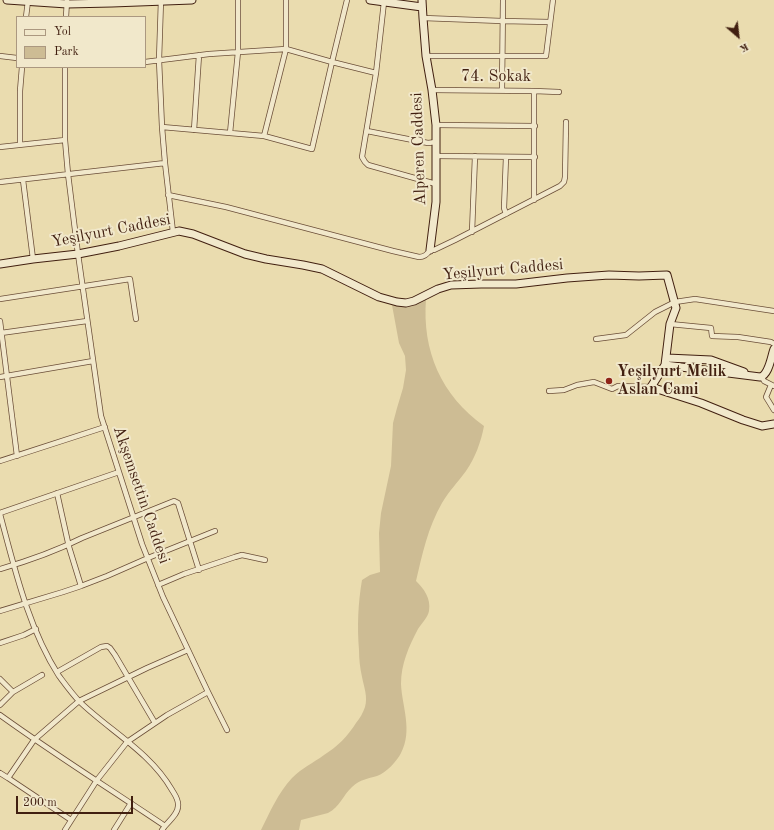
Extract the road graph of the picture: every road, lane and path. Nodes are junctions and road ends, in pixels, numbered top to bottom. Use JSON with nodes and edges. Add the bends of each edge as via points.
{"nodes":[{"id":1,"x":7,"y":0,"type":"edge"},
{"id":2,"x":192,"y":0,"type":"edge"},
{"id":3,"x":238,"y":0,"type":"edge"},
{"id":4,"x":286,"y":0,"type":"edge"},
{"id":5,"x":347,"y":0,"type":"edge"},
{"id":6,"x":370,"y":0,"type":"edge"},
{"id":7,"x":503,"y":0,"type":"edge"},
{"id":8,"x":553,"y":0,"type":"edge"},
{"id":9,"x":28,"y":1,"type":"junction"},
{"id":10,"x":161,"y":1,"type":"edge"},
{"id":11,"x":67,"y":2,"type":"edge"},
{"id":12,"x":112,"y":2,"type":"edge"},
{"id":13,"x":384,"y":2,"type":"junction"},
{"id":14,"x":422,"y":4,"type":"edge"},
{"id":15,"x":26,"y":16,"type":"edge"},
{"id":16,"x":66,"y":16,"type":"edge"},
{"id":17,"x":422,"y":18,"type":"junction"},
{"id":18,"x":502,"y":22,"type":"junction"},
{"id":19,"x":550,"y":22,"type":"junction"},
{"id":20,"x":286,"y":49,"type":"junction"},
{"id":21,"x":238,"y":52,"type":"junction"},
{"id":22,"x":199,"y":55,"type":"junction"},
{"id":23,"x":0,"y":56,"type":"edge"},
{"id":24,"x":426,"y":56,"type":"junction"},
{"id":25,"x":502,"y":56,"type":"junction"},
{"id":26,"x":16,"y":58,"type":"edge"},
{"id":27,"x":159,"y":60,"type":"junction"},
{"id":28,"x":146,"y":62,"type":"edge"},
{"id":29,"x":332,"y":62,"type":"junction"},
{"id":30,"x":22,"y":68,"type":"edge"},
{"id":31,"x":65,"y":68,"type":"edge"},
{"id":32,"x":376,"y":73,"type":"junction"},
{"id":33,"x":432,"y":90,"type":"junction"},
{"id":34,"x":502,"y":90,"type":"junction"},
{"id":35,"x":534,"y":90,"type":"junction"},
{"id":36,"x":559,"y":92,"type":"dead end"},
{"id":37,"x":566,"y":122,"type":"dead end"},
{"id":38,"x":436,"y":125,"type":"junction"},
{"id":39,"x":534,"y":126,"type":"junction"},
{"id":40,"x":162,"y":127,"type":"junction"},
{"id":41,"x":194,"y":130,"type":"junction"},
{"id":42,"x":367,"y":131,"type":"junction"},
{"id":43,"x":230,"y":133,"type":"junction"},
{"id":44,"x":264,"y":136,"type":"junction"},
{"id":45,"x":65,"y":140,"type":"junction"},
{"id":46,"x":436,"y":142,"type":"junction"},
{"id":47,"x":20,"y":144,"type":"junction"},
{"id":48,"x":0,"y":146,"type":"edge"},
{"id":49,"x":436,"y":156,"type":"junction"},
{"id":50,"x":475,"y":156,"type":"junction"},
{"id":51,"x":535,"y":157,"type":"junction"},
{"id":52,"x":506,"y":158,"type":"junction"},
{"id":53,"x":164,"y":163,"type":"junction"},
{"id":54,"x":68,"y":174,"type":"junction"},
{"id":55,"x":23,"y":180,"type":"junction"},
{"id":56,"x":0,"y":182,"type":"edge"},
{"id":57,"x":436,"y":184,"type":"junction"},
{"id":58,"x":168,"y":195,"type":"junction"},
{"id":59,"x":534,"y":200,"type":"junction"},
{"id":60,"x":506,"y":214,"type":"junction"},
{"id":61,"x":173,"y":232,"type":"junction"},
{"id":62,"x":472,"y":232,"type":"junction"},
{"id":63,"x":430,"y":250,"type":"junction"},
{"id":64,"x":78,"y":254,"type":"junction"},
{"id":65,"x":33,"y":259,"type":"junction"},
{"id":66,"x":0,"y":264,"type":"edge"},
{"id":67,"x":82,"y":286,"type":"junction"},
{"id":68,"x":0,"y":299,"type":"edge"},
{"id":69,"x":675,"y":302,"type":"junction"},
{"id":70,"x":774,"y":311,"type":"edge"},
{"id":71,"x":136,"y":319,"type":"dead end"},
{"id":72,"x":0,"y":321,"type":"edge"},
{"id":73,"x":87,"y":321,"type":"junction"},
{"id":74,"x":670,"y":324,"type":"junction"},
{"id":75,"x":1,"y":333,"type":"junction"},
{"id":76,"x":596,"y":339,"type":"dead end"},
{"id":77,"x":774,"y":344,"type":"edge"},
{"id":78,"x":774,"y":348,"type":"edge"},
{"id":79,"x":711,"y":360,"type":"junction"},
{"id":80,"x":93,"y":361,"type":"junction"},
{"id":81,"x":666,"y":361,"type":"junction"},
{"id":82,"x":729,"y":370,"type":"junction"},
{"id":83,"x":710,"y":371,"type":"junction"},
{"id":84,"x":6,"y":376,"type":"junction"},
{"id":85,"x":0,"y":377,"type":"edge"},
{"id":86,"x":759,"y":377,"type":"junction"},
{"id":87,"x":772,"y":385,"type":"edge"},
{"id":88,"x":651,"y":387,"type":"junction"},
{"id":89,"x":549,"y":391,"type":"dead end"},
{"id":90,"x":774,"y":410,"type":"edge"},
{"id":91,"x":774,"y":424,"type":"edge"},
{"id":92,"x":105,"y":428,"type":"junction"},
{"id":93,"x":17,"y":456,"type":"junction"},
{"id":94,"x":0,"y":461,"type":"edge"},
{"id":95,"x":119,"y":472,"type":"junction"},
{"id":96,"x":57,"y":493,"type":"junction"},
{"id":97,"x":0,"y":513,"type":"edge"},
{"id":98,"x":134,"y":517,"type":"junction"},
{"id":99,"x":215,"y":531,"type":"dead end"},
{"id":100,"x":190,"y":542,"type":"junction"},
{"id":101,"x":69,"y":545,"type":"junction"},
{"id":102,"x":148,"y":558,"type":"junction"},
{"id":103,"x":265,"y":560,"type":"dead end"},
{"id":104,"x":14,"y":565,"type":"junction"},
{"id":105,"x":0,"y":569,"type":"edge"},
{"id":106,"x":199,"y":570,"type":"junction"},
{"id":107,"x":158,"y":585,"type":"junction"},
{"id":108,"x":81,"y":586,"type":"junction"},
{"id":109,"x":26,"y":604,"type":"junction"},
{"id":110,"x":0,"y":611,"type":"edge"},
{"id":111,"x":36,"y":629,"type":"junction"},
{"id":112,"x":0,"y":643,"type":"edge"},
{"id":113,"x":188,"y":650,"type":"junction"},
{"id":114,"x":57,"y":672,"type":"junction"},
{"id":115,"x":42,"y":675,"type":"dead end"},
{"id":116,"x":129,"y":677,"type":"junction"},
{"id":117,"x":0,"y":679,"type":"edge"},
{"id":118,"x":13,"y":692,"type":"junction"},
{"id":119,"x":208,"y":692,"type":"junction"},
{"id":120,"x":79,"y":701,"type":"junction"},
{"id":121,"x":0,"y":705,"type":"edge"},
{"id":122,"x":0,"y":715,"type":"edge"},
{"id":123,"x":155,"y":723,"type":"junction"},
{"id":124,"x":227,"y":730,"type":"dead end"},
{"id":125,"x":34,"y":740,"type":"junction"},
{"id":126,"x":127,"y":742,"type":"junction"},
{"id":127,"x":0,"y":772,"type":"edge"},
{"id":128,"x":8,"y":778,"type":"junction"},
{"id":129,"x":97,"y":780,"type":"junction"},
{"id":130,"x":131,"y":803,"type":"junction"},
{"id":131,"x":71,"y":820,"type":"junction"},
{"id":132,"x":164,"y":828,"type":"edge"},
{"id":133,"x":65,"y":830,"type":"edge"},
{"id":134,"x":114,"y":830,"type":"edge"}],
"edges":[{"from":1,"to":9,"type":"street"},
{"from":2,"to":10,"type":"street"},
{"from":3,"to":21,"type":"street"},
{"from":4,"to":20,"type":"street"},
{"from":5,"to":29,"type":"street"},
{"from":6,"to":13,"type":"street"},
{"from":7,"to":18,"type":"street"},
{"from":8,"to":19,"type":"street"},
{"from":9,"to":11,"type":"street"},
{"from":9,"to":15,"type":"street"},
{"from":10,"to":12,"type":"street"},
{"from":10,"to":27,"type":"street"},
{"from":11,"to":12,"type":"street"},
{"from":11,"to":16,"type":"street"},
{"from":13,"to":14,"type":"street"},
{"from":13,"to":32,"type":"street"},
{"from":14,"to":17,"type":"street","name":"Alperen Caddesi"},
{"from":17,"to":18,"type":"street"},
{"from":17,"to":24,"type":"street","name":"Alperen Caddesi"},
{"from":18,"to":19,"type":"street"},
{"from":18,"to":25,"type":"street"},
{"from":19,"to":25,"type":"street","via":[[546,56]]},
{"from":20,"to":21,"type":"street"},
{"from":20,"to":29,"type":"street"},
{"from":20,"to":44,"type":"street"},
{"from":21,"to":22,"type":"street"},
{"from":21,"to":43,"type":"street"},
{"from":22,"to":27,"type":"street"},
{"from":22,"to":41,"type":"street"},
{"from":23,"to":26,"type":"street"},
{"from":24,"to":25,"type":"street"},
{"from":24,"to":33,"type":"street","name":"Alperen Caddesi"},
{"from":25,"to":34,"type":"street"},
{"from":27,"to":28,"type":"street"},
{"from":27,"to":40,"type":"street"},
{"from":29,"to":32,"type":"street"},
{"from":29,"to":44,"type":"street","via":[[312,149]]},
{"from":30,"to":47,"type":"street"},
{"from":31,"to":45,"type":"street","name":"Akşemsettin Caddesi"},
{"from":32,"to":42,"type":"street"},
{"from":33,"to":34,"type":"street","name":"74. Sokak"},
{"from":33,"to":38,"type":"street","name":"Alperen Caddesi"},
{"from":34,"to":35,"type":"street","name":"74. Sokak"},
{"from":35,"to":36,"type":"street","name":"74. Sokak"},
{"from":35,"to":39,"type":"street"},
{"from":37,"to":59,"type":"street","via":[[565,180],[560,186]]},
{"from":38,"to":39,"type":"street"},
{"from":38,"to":46,"type":"street","name":"Alperen Caddesi"},
{"from":39,"to":51,"type":"street"},
{"from":40,"to":41,"type":"street"},
{"from":40,"to":53,"type":"street"},
{"from":41,"to":43,"type":"street"},
{"from":42,"to":46,"type":"street","via":[[428,143]]},
{"from":42,"to":57,"type":"street","via":[[362,157],[366,164]]},
{"from":43,"to":44,"type":"street"},
{"from":45,"to":47,"type":"street"},
{"from":45,"to":54,"type":"street","name":"Akşemsettin Caddesi"},
{"from":46,"to":49,"type":"street","name":"Alperen Caddesi"},
{"from":47,"to":48,"type":"street"},
{"from":49,"to":50,"type":"street"},
{"from":49,"to":57,"type":"street","name":"Alperen Caddesi"},
{"from":50,"to":52,"type":"street"},
{"from":50,"to":62,"type":"street"},
{"from":51,"to":52,"type":"street"},
{"from":51,"to":59,"type":"street"},
{"from":52,"to":60,"type":"street"},
{"from":53,"to":54,"type":"street"},
{"from":53,"to":58,"type":"street"},
{"from":54,"to":55,"type":"street"},
{"from":54,"to":64,"type":"street","name":"Akşemsettin Caddesi"},
{"from":55,"to":56,"type":"street"},
{"from":55,"to":65,"type":"street"},
{"from":57,"to":63,"type":"street","name":"Alperen Caddesi"},
{"from":58,"to":61,"type":"street"},
{"from":58,"to":63,"type":"street","via":[[419,257]]},
{"from":59,"to":60,"type":"street"},
{"from":60,"to":62,"type":"street"},
{"from":61,"to":64,"type":"street","name":"Yeşilyurt Caddesi"},
{"from":61,"to":69,"type":"street","name":"Yeşilyurt Caddesi","via":[[193,234],[252,256],[322,269],[379,297],[397,302],[414,301],[438,289],[451,286],[516,284],[567,278],[667,275]]},
{"from":62,"to":63,"type":"street"},
{"from":64,"to":65,"type":"street","name":"Yeşilyurt Caddesi"},
{"from":64,"to":67,"type":"street","name":"Akşemsettin Caddesi"},
{"from":65,"to":66,"type":"street","name":"Yeşilyurt Caddesi"},
{"from":67,"to":68,"type":"street"},
{"from":67,"to":71,"type":"street","via":[[130,279]]},
{"from":67,"to":73,"type":"street","name":"Akşemsettin Caddesi"},
{"from":69,"to":70,"type":"street","via":[[695,299]]},
{"from":69,"to":74,"type":"street","via":[[676,308]]},
{"from":69,"to":76,"type":"street","via":[[655,312],[626,335]]},
{"from":72,"to":75,"type":"street"},
{"from":73,"to":75,"type":"street"},
{"from":73,"to":80,"type":"street","name":"Akşemsettin Caddesi"},
{"from":74,"to":77,"type":"street","via":[[711,328],[712,336],[738,337]]},
{"from":74,"to":81,"type":"street"},
{"from":75,"to":84,"type":"street"},
{"from":78,"to":86,"type":"street","via":[[766,373]]},
{"from":79,"to":81,"type":"street"},
{"from":79,"to":82,"type":"street"},
{"from":79,"to":83,"type":"street"},
{"from":80,"to":84,"type":"street"},
{"from":80,"to":92,"type":"street","name":"Akşemsettin Caddesi"},
{"from":81,"to":83,"type":"street"},
{"from":81,"to":88,"type":"street"},
{"from":82,"to":83,"type":"street"},
{"from":82,"to":86,"type":"street"},
{"from":84,"to":85,"type":"street"},
{"from":84,"to":93,"type":"street"},
{"from":86,"to":87,"type":"street"},
{"from":87,"to":90,"type":"street","via":[[766,397]]},
{"from":88,"to":89,"type":"street","via":[[618,386],[612,390],[594,382]]},
{"from":88,"to":91,"type":"street","via":[[762,426]]},
{"from":92,"to":93,"type":"street"},
{"from":92,"to":95,"type":"street","name":"Akşemsettin Caddesi"},
{"from":93,"to":94,"type":"street"},
{"from":95,"to":96,"type":"street"},
{"from":95,"to":98,"type":"street","name":"Akşemsettin Caddesi"},
{"from":96,"to":97,"type":"street"},
{"from":96,"to":101,"type":"street"},
{"from":97,"to":104,"type":"street"},
{"from":98,"to":100,"type":"street","via":[[170,502],[177,502]]},
{"from":98,"to":101,"type":"street"},
{"from":98,"to":102,"type":"street","name":"Akşemsettin Caddesi"},
{"from":99,"to":100,"type":"street"},
{"from":100,"to":102,"type":"street"},
{"from":100,"to":106,"type":"street"},
{"from":101,"to":104,"type":"street"},
{"from":101,"to":108,"type":"street"},
{"from":102,"to":107,"type":"street","name":"Akşemsettin Caddesi"},
{"from":102,"to":108,"type":"street"},
{"from":103,"to":106,"type":"street","via":[[235,556]]},
{"from":104,"to":105,"type":"street"},
{"from":104,"to":109,"type":"street"},
{"from":106,"to":107,"type":"street"},
{"from":107,"to":113,"type":"street","name":"Akşemsettin Caddesi"},
{"from":108,"to":109,"type":"street"},
{"from":109,"to":110,"type":"street"},
{"from":109,"to":111,"type":"street"},
{"from":111,"to":112,"type":"street"},
{"from":111,"to":114,"type":"street","via":[[42,646]]},
{"from":113,"to":116,"type":"street"},
{"from":113,"to":119,"type":"street","name":"Akşemsettin Caddesi"},
{"from":114,"to":116,"type":"street","via":[[107,646],[116,655]]},
{"from":114,"to":120,"type":"street"},
{"from":115,"to":118,"type":"street"},
{"from":116,"to":120,"type":"street"},
{"from":116,"to":123,"type":"street"},
{"from":117,"to":118,"type":"street"},
{"from":118,"to":121,"type":"street"},
{"from":119,"to":123,"type":"street"},
{"from":119,"to":124,"type":"street","name":"Akşemsettin Caddesi"},
{"from":120,"to":125,"type":"street"},
{"from":120,"to":126,"type":"street"},
{"from":122,"to":125,"type":"street"},
{"from":123,"to":126,"type":"street"},
{"from":125,"to":128,"type":"street"},
{"from":125,"to":129,"type":"street"},
{"from":126,"to":129,"type":"street"},
{"from":126,"to":132,"type":"street","via":[[157,770],[177,800],[177,812]]},
{"from":127,"to":128,"type":"street"},
{"from":128,"to":131,"type":"street"},
{"from":129,"to":130,"type":"street"},
{"from":129,"to":131,"type":"street"},
{"from":130,"to":132,"type":"street"},
{"from":130,"to":134,"type":"street"},
{"from":131,"to":133,"type":"street"}]}
